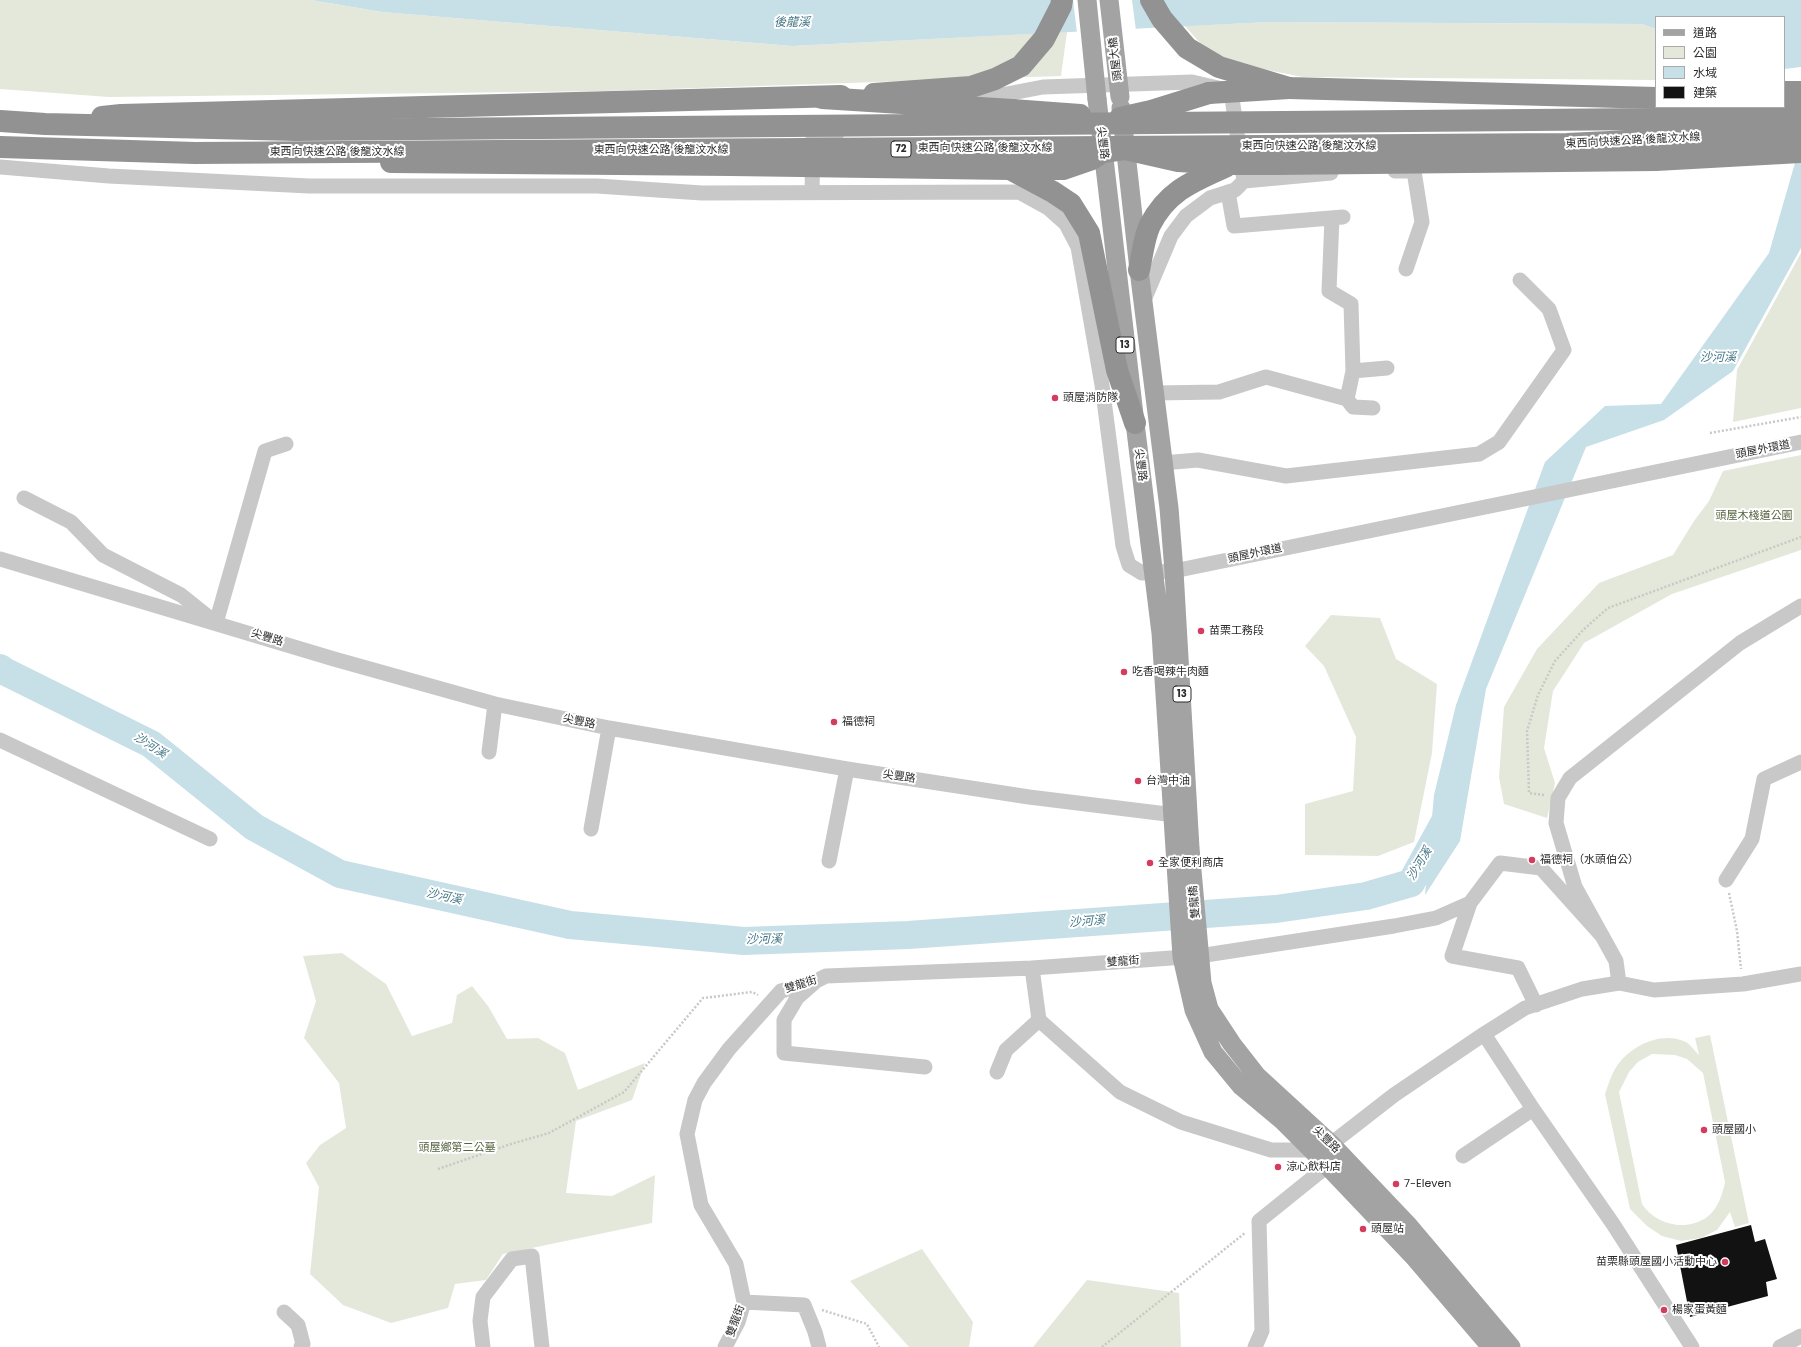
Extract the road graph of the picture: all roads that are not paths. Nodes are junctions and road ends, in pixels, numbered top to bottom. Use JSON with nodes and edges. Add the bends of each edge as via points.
{"nodes":[{"id":1,"x":1062,"y":0,"type":"edge"},
{"id":2,"x":1087,"y":0,"type":"edge"},
{"id":3,"x":1109,"y":0,"type":"edge"},
{"id":4,"x":1151,"y":0,"type":"edge"},
{"id":5,"x":1289,"y":88,"type":"junction"},
{"id":6,"x":1785,"y":92,"type":"edge"},
{"id":7,"x":1801,"y":92,"type":"edge"},
{"id":8,"x":822,"y":98,"type":"junction"},
{"id":9,"x":1655,"y":98,"type":"edge"},
{"id":10,"x":1098,"y":108,"type":"junction"},
{"id":11,"x":1121,"y":108,"type":"junction"},
{"id":12,"x":1801,"y":113,"type":"edge"},
{"id":13,"x":0,"y":121,"type":"edge"},
{"id":14,"x":45,"y":124,"type":"junction"},
{"id":15,"x":1801,"y":133,"type":"edge"},
{"id":16,"x":0,"y":147,"type":"edge"},
{"id":17,"x":1125,"y":149,"type":"junction"},
{"id":18,"x":1103,"y":152,"type":"junction"},
{"id":19,"x":1801,"y":152,"type":"edge"},
{"id":20,"x":195,"y":153,"type":"junction"},
{"id":21,"x":1230,"y":164,"type":"junction"},
{"id":22,"x":0,"y":167,"type":"edge"},
{"id":23,"x":1010,"y":169,"type":"junction"},
{"id":24,"x":1244,"y":182,"type":"junction"},
{"id":25,"x":812,"y":192,"type":"junction"},
{"id":26,"x":1228,"y":192,"type":"junction"},
{"id":27,"x":1406,"y":268,"type":"dead end"},
{"id":28,"x":1139,"y":270,"type":"junction"},
{"id":29,"x":1520,"y":280,"type":"dead end"},
{"id":30,"x":1144,"y":300,"type":"junction"},
{"id":31,"x":1387,"y":368,"type":"dead end"},
{"id":32,"x":1353,"y":372,"type":"junction"},
{"id":33,"x":1155,"y":393,"type":"junction"},
{"id":34,"x":1347,"y":399,"type":"junction"},
{"id":35,"x":1373,"y":408,"type":"dead end"},
{"id":36,"x":1135,"y":423,"type":"junction"},
{"id":37,"x":1801,"y":442,"type":"edge"},
{"id":38,"x":286,"y":444,"type":"dead end"},
{"id":39,"x":1162,"y":463,"type":"junction"},
{"id":40,"x":24,"y":498,"type":"dead end"},
{"id":41,"x":0,"y":559,"type":"edge"},
{"id":42,"x":1174,"y":571,"type":"junction"},
{"id":43,"x":1154,"y":572,"type":"junction"},
{"id":44,"x":1801,"y":606,"type":"edge"},
{"id":45,"x":216,"y":623,"type":"junction"},
{"id":46,"x":495,"y":704,"type":"junction"},
{"id":47,"x":609,"y":728,"type":"junction"},
{"id":48,"x":0,"y":740,"type":"edge"},
{"id":49,"x":489,"y":752,"type":"dead end"},
{"id":50,"x":1801,"y":762,"type":"edge"},
{"id":51,"x":846,"y":769,"type":"junction"},
{"id":52,"x":1182,"y":815,"type":"junction"},
{"id":53,"x":591,"y":828,"type":"dead end"},
{"id":54,"x":210,"y":839,"type":"dead end"},
{"id":55,"x":1183,"y":850,"type":"joint"},
{"id":56,"x":829,"y":861,"type":"dead end"},
{"id":57,"x":1726,"y":880,"type":"road end"},
{"id":58,"x":1470,"y":903,"type":"junction"},
{"id":59,"x":1603,"y":937,"type":"junction"},
{"id":60,"x":1191,"y":957,"type":"junction"},
{"id":61,"x":1032,"y":968,"type":"junction"},
{"id":62,"x":1801,"y":974,"type":"edge"},
{"id":63,"x":816,"y":981,"type":"junction"},
{"id":64,"x":1619,"y":983,"type":"junction"},
{"id":65,"x":1536,"y":1005,"type":"junction"},
{"id":66,"x":1039,"y":1020,"type":"junction"},
{"id":67,"x":1484,"y":1034,"type":"junction"},
{"id":68,"x":925,"y":1066,"type":"dead end"},
{"id":69,"x":997,"y":1072,"type":"dead end"},
{"id":70,"x":1532,"y":1109,"type":"junction"},
{"id":71,"x":1325,"y":1150,"type":"junction"},
{"id":72,"x":1463,"y":1156,"type":"dead end"},
{"id":73,"x":744,"y":1302,"type":"junction"},
{"id":74,"x":284,"y":1312,"type":"dead end"},
{"id":75,"x":1801,"y":1336,"type":"edge"},
{"id":76,"x":301,"y":1347,"type":"edge"},
{"id":77,"x":483,"y":1347,"type":"edge"},
{"id":78,"x":542,"y":1347,"type":"edge"},
{"id":79,"x":725,"y":1347,"type":"edge"},
{"id":80,"x":819,"y":1347,"type":"edge"},
{"id":81,"x":1255,"y":1347,"type":"edge"},
{"id":82,"x":1491,"y":1347,"type":"edge"},
{"id":83,"x":1511,"y":1347,"type":"edge"},
{"id":84,"x":1692,"y":1347,"type":"edge"},
{"id":85,"x":1780,"y":1347,"type":"edge"}],
"edges":[{"from":1,"to":8,"type":"highway","bridge":true,"via":[[1044,39],[1022,66],[995,79],[971,88]]},
{"from":2,"to":10,"type":"main road","name":"頭屋大橋","number":"13","bridge":true},
{"from":3,"to":11,"type":"main road","name":"頭屋大橋","number":"13","bridge":true},
{"from":4,"to":5,"type":"highway","via":[[1162,19],[1187,48],[1220,67]]},
{"from":5,"to":9,"type":"highway"},
{"from":5,"to":11,"type":"highway","bridge":true,"via":[[1209,93],[1151,112]]},
{"from":6,"to":7,"type":"highway"},
{"from":8,"to":10,"type":"highway","bridge":true,"via":[[1012,110]]},
{"from":8,"to":14,"type":"highway","bridge":true,"via":[[121,115]]},
{"from":10,"to":11,"type":"highway"},
{"from":10,"to":18,"type":"main road","name":"尖豐路","number":"13"},
{"from":11,"to":17,"type":"main road","name":"尖豐路","number":"13"},
{"from":12,"to":14,"type":"highway","name":"東西向快速公路 後龍汶水線","number":"72","bridge":true,"via":[[1638,119],[296,130]]},
{"from":13,"to":14,"type":"highway","name":"東西向快速公路 後龍汶水線","number":"72","bridge":true},
{"from":15,"to":20,"type":"highway","name":"東西向快速公路 後龍汶水線","number":"72","bridge":true,"via":[[1566,144]]},
{"from":16,"to":20,"type":"highway","name":"東西向快速公路 後龍汶水線","number":"72","bridge":true},
{"from":17,"to":18,"type":"highway"},
{"from":17,"to":21,"type":"highway","via":[[1178,161]]},
{"from":17,"to":28,"type":"main road","name":"尖豐路","number":"13"},
{"from":18,"to":23,"type":"highway","via":[[1092,160],[1064,169]]},
{"from":18,"to":36,"type":"main road","name":"尖豐路","number":"13"},
{"from":19,"to":21,"type":"highway","bridge":true,"via":[[1656,160]]},
{"from":20,"to":23,"type":"highway","bridge":true,"via":[[255,162]]},
{"from":21,"to":28,"type":"highway","via":[[1171,195],[1150,225]]},
{"from":22,"to":25,"type":"street","name":"頭屋外環道","via":[[109,176],[309,186],[597,186],[702,193]]},
{"from":23,"to":36,"type":"highway","via":[[1071,204],[1089,233],[1117,370]]},
{"from":24,"to":25,"type":"street","via":[[1231,91],[1192,82],[1043,87],[912,112],[813,138]]},
{"from":24,"to":26,"type":"street","via":[[1235,190]]},
{"from":24,"to":27,"type":"street","via":[[1347,171],[1414,171],[1422,222]]},
{"from":25,"to":43,"type":"street","name":"頭屋外環道","via":[[1019,192],[1048,208],[1066,224],[1078,247],[1087,296],[1102,385],[1123,546],[1129,565],[1142,573]]},
{"from":26,"to":30,"type":"street","via":[[1210,198],[1186,216],[1171,236]]},
{"from":26,"to":32,"type":"street","via":[[1234,226],[1338,217],[1329,291],[1351,304]]},
{"from":28,"to":30,"type":"main road","name":"尖豐路","number":"13"},
{"from":29,"to":39,"type":"street","via":[[1549,309],[1564,350],[1499,442],[1479,454],[1286,476],[1198,460]]},
{"from":30,"to":33,"type":"main road","name":"尖豐路","number":"13"},
{"from":31,"to":32,"type":"street"},
{"from":32,"to":34,"type":"street"},
{"from":33,"to":34,"type":"street","via":[[1219,392],[1266,377]]},
{"from":33,"to":39,"type":"main road","name":"尖豐路","number":"13"},
{"from":34,"to":35,"type":"street","via":[[1353,407]]},
{"from":36,"to":43,"type":"main road","name":"尖豐路","number":"13"},
{"from":37,"to":42,"type":"street","name":"頭屋外環道"},
{"from":38,"to":45,"type":"street","via":[[265,451]]},
{"from":39,"to":42,"type":"main road","name":"尖豐路","number":"13"},
{"from":40,"to":45,"type":"street","via":[[71,522],[103,556],[181,595]]},
{"from":41,"to":45,"type":"street","name":"尖豐路"},
{"from":42,"to":43,"type":"street","name":"頭屋外環道"},
{"from":42,"to":52,"type":"main road","name":"尖豐路","number":"13"},
{"from":43,"to":52,"type":"main road","name":"尖豐路","number":"13"},
{"from":44,"to":59,"type":"street","via":[[1740,643],[1570,778],[1558,798],[1556,823],[1575,887]]},
{"from":45,"to":46,"type":"street","name":"尖豐路"},
{"from":46,"to":47,"type":"street","name":"尖豐路"},
{"from":46,"to":49,"type":"street"},
{"from":47,"to":51,"type":"street","name":"尖豐路"},
{"from":47,"to":53,"type":"street"},
{"from":48,"to":54,"type":"street"},
{"from":50,"to":57,"type":"street","via":[[1764,779],[1752,839]]},
{"from":51,"to":52,"type":"street","name":"尖豐路","via":[[1028,797]]},
{"from":51,"to":56,"type":"street"},
{"from":52,"to":55,"type":"main road","name":"尖豐路","number":"13"},
{"from":55,"to":60,"type":"main road","name":"雙龍橋","number":"13"},
{"from":58,"to":59,"type":"street","via":[[1500,863],[1541,868]]},
{"from":58,"to":60,"type":"street","name":"雙龍街","via":[[1436,918]]},
{"from":58,"to":65,"type":"street","via":[[1452,956],[1518,968]]},
{"from":59,"to":64,"type":"street","via":[[1616,961]]},
{"from":60,"to":61,"type":"street","name":"雙龍街"},
{"from":60,"to":71,"type":"main road","name":"尖豐路","number":"13","via":[[1209,1009],[1232,1044],[1257,1076]]},
{"from":61,"to":63,"type":"street","name":"雙龍街","via":[[826,976]]},
{"from":61,"to":66,"type":"street"},
{"from":62,"to":64,"type":"street","via":[[1743,984],[1654,990]]},
{"from":63,"to":68,"type":"street","via":[[797,998],[784,1020],[784,1053]]},
{"from":63,"to":73,"type":"street","name":"雙龍街","via":[[781,991],[729,1049],[695,1100],[687,1134],[701,1204],[736,1264]]},
{"from":64,"to":65,"type":"street","via":[[1582,989]]},
{"from":65,"to":67,"type":"street","via":[[1525,1008]]},
{"from":66,"to":69,"type":"street","via":[[1006,1050]]},
{"from":66,"to":71,"type":"street","via":[[1120,1092],[1181,1122],[1271,1150]]},
{"from":67,"to":70,"type":"street"},
{"from":67,"to":71,"type":"street","via":[[1394,1094]]},
{"from":70,"to":72,"type":"street"},
{"from":70,"to":84,"type":"street","via":[[1613,1224]]},
{"from":71,"to":81,"type":"street","via":[[1326,1168],[1259,1221],[1262,1331]]},
{"from":71,"to":82,"type":"main road","name":"尖豐路","number":"13"},
{"from":71,"to":83,"type":"main road","name":"尖豐路","number":"13","via":[[1407,1224]]},
{"from":73,"to":79,"type":"street","name":"雙龍街","via":[[738,1322]]},
{"from":73,"to":80,"type":"street","via":[[804,1305]]},
{"from":74,"to":76,"type":"street","via":[[298,1325],[303,1344]]},
{"from":75,"to":85,"type":"street"},
{"from":77,"to":78,"type":"street","via":[[480,1321],[482,1297],[512,1259],[532,1256]]}]}
